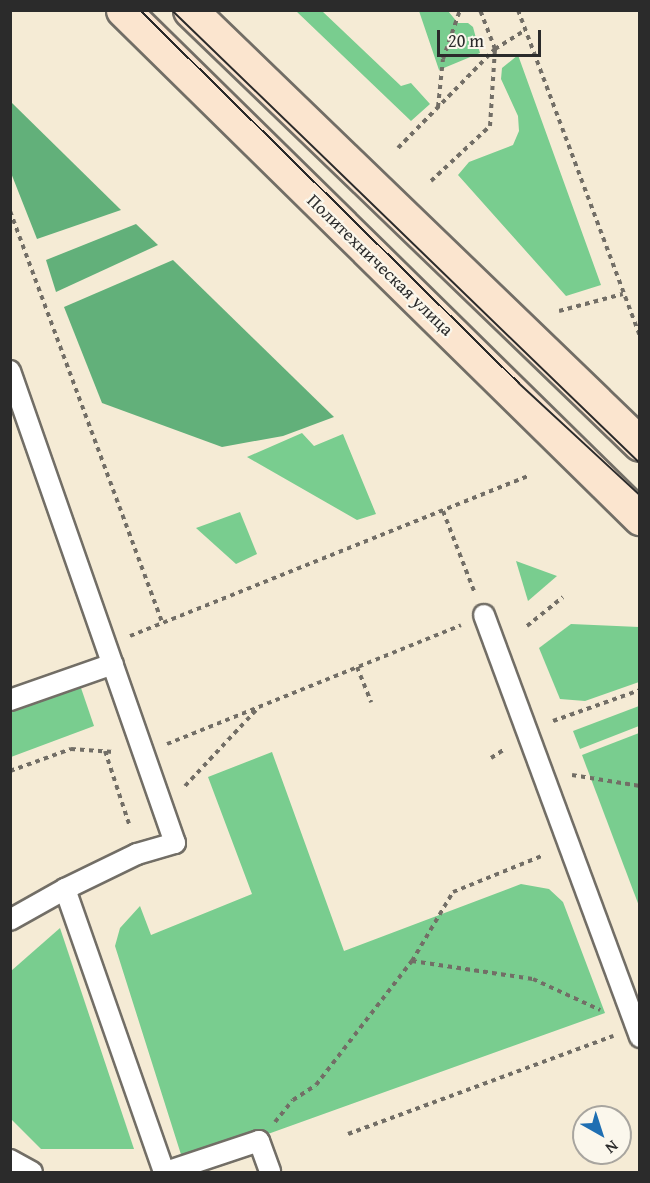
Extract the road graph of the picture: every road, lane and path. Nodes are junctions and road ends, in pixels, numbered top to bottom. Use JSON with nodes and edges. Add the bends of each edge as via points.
{"nodes":[{"id":1,"x":123,"y":10,"type":"edge"},
{"id":2,"x":190,"y":10,"type":"edge"},
{"id":3,"x":460,"y":10,"type":"edge"},
{"id":4,"x":480,"y":10,"type":"edge"},
{"id":5,"x":518,"y":10,"type":"edge"},
{"id":6,"x":525,"y":30,"type":"junction"},
{"id":7,"x":495,"y":49,"type":"junction"},
{"id":8,"x":438,"y":108,"type":"junction"},
{"id":9,"x":398,"y":148,"type":"dead end"},
{"id":10,"x":431,"y":181,"type":"dead end"},
{"id":11,"x":10,"y":211,"type":"edge"},
{"id":12,"x":623,"y":294,"type":"junction"},
{"id":13,"x":559,"y":312,"type":"dead end"},
{"id":14,"x":639,"y":337,"type":"edge"},
{"id":15,"x":10,"y":371,"type":"edge"},
{"id":16,"x":639,"y":444,"type":"edge"},
{"id":17,"x":529,"y":476,"type":"dead end"},
{"id":18,"x":442,"y":511,"type":"junction"},
{"id":19,"x":639,"y":518,"type":"edge"},
{"id":20,"x":471,"y":585,"type":"dead end"},
{"id":21,"x":563,"y":597,"type":"dead end"},
{"id":22,"x":484,"y":615,"type":"joint"},
{"id":23,"x":162,"y":623,"type":"junction"},
{"id":24,"x":527,"y":626,"type":"dead end"},
{"id":25,"x":107,"y":645,"type":"junction"},
{"id":26,"x":113,"y":664,"type":"junction"},
{"id":27,"x":357,"y":667,"type":"junction"},
{"id":28,"x":639,"y":690,"type":"edge"},
{"id":29,"x":10,"y":700,"type":"edge"},
{"id":30,"x":371,"y":702,"type":"dead end"},
{"id":31,"x":563,"y":716,"type":"dead end"},
{"id":32,"x":542,"y":770,"type":"junction"},
{"id":33,"x":639,"y":786,"type":"edge"},
{"id":34,"x":164,"y":811,"type":"junction"},
{"id":35,"x":569,"y":844,"type":"junction"},
{"id":36,"x":65,"y":889,"type":"junction"},
{"id":37,"x":10,"y":920,"type":"edge"},
{"id":38,"x":412,"y":961,"type":"junction"},
{"id":39,"x":638,"y":1032,"type":"edge"},
{"id":40,"x":348,"y":1134,"type":"dead end"},
{"id":41,"x":259,"y":1141,"type":"junction"},
{"id":42,"x":10,"y":1160,"type":"edge"},
{"id":43,"x":32,"y":1173,"type":"edge"},
{"id":44,"x":165,"y":1173,"type":"edge"},
{"id":45,"x":270,"y":1173,"type":"edge"}],
"edges":[{"from":1,"to":19,"type":"main road","name":"Политехническая улица"},
{"from":2,"to":16,"type":"main road"},
{"from":3,"to":8,"type":"path","via":[[443,59]]},
{"from":4,"to":7,"type":"path"},
{"from":5,"to":6,"type":"path"},
{"from":6,"to":7,"type":"path"},
{"from":6,"to":12,"type":"path"},
{"from":7,"to":8,"type":"path"},
{"from":7,"to":10,"type":"path","via":[[490,126]]},
{"from":8,"to":9,"type":"path"},
{"from":11,"to":23,"type":"path"},
{"from":12,"to":13,"type":"path"},
{"from":12,"to":14,"type":"path"},
{"from":15,"to":25,"type":"lane"},
{"from":17,"to":18,"type":"path"},
{"from":18,"to":20,"type":"path"},
{"from":18,"to":23,"type":"path"},
{"from":21,"to":24,"type":"path"},
{"from":22,"to":27,"type":"path"},
{"from":22,"to":32,"type":"lane"},
{"from":23,"to":25,"type":"path"},
{"from":25,"to":26,"type":"lane"},
{"from":26,"to":29,"type":"lane"},
{"from":26,"to":34,"type":"lane"},
{"from":27,"to":30,"type":"path"},
{"from":27,"to":34,"type":"path","via":[[258,707]]},
{"from":28,"to":31,"type":"path"},
{"from":32,"to":33,"type":"path"},
{"from":32,"to":35,"type":"lane"},
{"from":34,"to":36,"type":"lane","via":[[175,843],[137,854]]},
{"from":35,"to":38,"type":"path","via":[[453,892]]},
{"from":35,"to":39,"type":"lane"},
{"from":36,"to":37,"type":"lane"},
{"from":36,"to":44,"type":"lane"},
{"from":38,"to":39,"type":"path","via":[[532,979]]},
{"from":38,"to":41,"type":"path","via":[[316,1085],[293,1100]]},
{"from":39,"to":40,"type":"path"},
{"from":41,"to":44,"type":"lane"},
{"from":41,"to":45,"type":"lane"},
{"from":42,"to":43,"type":"lane"}]}
